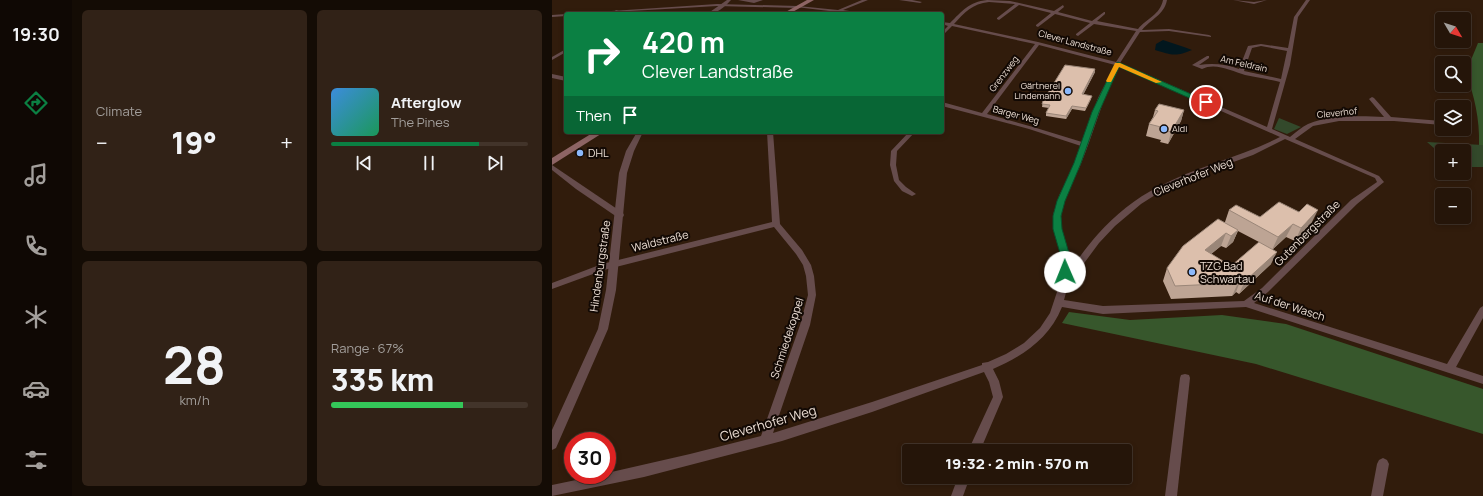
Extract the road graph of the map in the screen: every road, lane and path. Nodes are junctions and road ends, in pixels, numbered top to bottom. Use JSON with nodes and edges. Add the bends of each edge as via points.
{"nodes":[{"id":1,"x":729,"y":0,"type":"edge"},
{"id":2,"x":740,"y":0,"type":"edge"},
{"id":3,"x":761,"y":0,"type":"edge"},
{"id":4,"x":811,"y":0,"type":"edge"},
{"id":5,"x":866,"y":0,"type":"edge"},
{"id":6,"x":901,"y":0,"type":"edge"},
{"id":7,"x":1165,"y":0,"type":"edge"},
{"id":8,"x":1235,"y":0,"type":"edge"},
{"id":9,"x":1265,"y":0,"type":"edge"},
{"id":10,"x":1308,"y":0,"type":"edge"},
{"id":11,"x":920,"y":2,"type":"dead end"},
{"id":12,"x":1018,"y":4,"type":"junction"},
{"id":13,"x":724,"y":5,"type":"junction"},
{"id":14,"x":1063,"y":6,"type":"dead end"},
{"id":15,"x":798,"y":7,"type":"junction"},
{"id":16,"x":839,"y":11,"type":"junction"},
{"id":17,"x":627,"y":12,"type":"edge"},
{"id":18,"x":712,"y":12,"type":"edge"},
{"id":19,"x":789,"y":12,"type":"edge"},
{"id":20,"x":848,"y":12,"type":"edge"},
{"id":21,"x":1053,"y":13,"type":"junction"},
{"id":22,"x":1104,"y":13,"type":"dead end"},
{"id":23,"x":564,"y":15,"type":"edge"},
{"id":24,"x":552,"y":16,"type":"edge"},
{"id":25,"x":1000,"y":19,"type":"dead end"},
{"id":26,"x":1093,"y":22,"type":"junction"},
{"id":27,"x":944,"y":23,"type":"edge"},
{"id":28,"x":951,"y":25,"type":"junction"},
{"id":29,"x":1038,"y":26,"type":"dead end"},
{"id":30,"x":1139,"y":30,"type":"junction"},
{"id":31,"x":944,"y":33,"type":"edge"},
{"id":32,"x":1078,"y":35,"type":"dead end"},
{"id":33,"x":1209,"y":36,"type":"dead end"},
{"id":34,"x":1038,"y":43,"type":"junction"},
{"id":35,"x":1290,"y":50,"type":"junction"},
{"id":36,"x":564,"y":51,"type":"edge"},
{"id":37,"x":1208,"y":57,"type":"dead end"},
{"id":38,"x":552,"y":59,"type":"edge"},
{"id":39,"x":1118,"y":64,"type":"junction"},
{"id":40,"x":1241,"y":72,"type":"junction"},
{"id":41,"x":552,"y":76,"type":"edge"},
{"id":42,"x":564,"y":79,"type":"edge"},
{"id":43,"x":1283,"y":81,"type":"junction"},
{"id":44,"x":1372,"y":98,"type":"dead end"},
{"id":45,"x":944,"y":105,"type":"edge"},
{"id":46,"x":983,"y":116,"type":"junction"},
{"id":47,"x":1390,"y":120,"type":"junction"},
{"id":48,"x":1435,"y":123,"type":"edge"},
{"id":49,"x":1269,"y":130,"type":"junction"},
{"id":50,"x":597,"y":134,"type":"edge"},
{"id":51,"x":639,"y":134,"type":"edge"},
{"id":52,"x":770,"y":134,"type":"edge"},
{"id":53,"x":910,"y":134,"type":"edge"},
{"id":54,"x":1288,"y":138,"type":"junction"},
{"id":55,"x":1084,"y":145,"type":"junction"},
{"id":56,"x":552,"y":162,"type":"edge"},
{"id":57,"x":552,"y":167,"type":"edge"},
{"id":58,"x":912,"y":194,"type":"dead end"},
{"id":59,"x":620,"y":214,"type":"junction"},
{"id":60,"x":776,"y":224,"type":"junction"},
{"id":61,"x":614,"y":264,"type":"junction"},
{"id":62,"x":1063,"y":285,"type":"junction"},
{"id":63,"x":552,"y":286,"type":"edge"},
{"id":64,"x":1059,"y":303,"type":"junction"},
{"id":65,"x":1246,"y":304,"type":"junction"},
{"id":66,"x":1483,"y":310,"type":"edge"},
{"id":67,"x":986,"y":366,"type":"junction"},
{"id":68,"x":1450,"y":369,"type":"junction"},
{"id":69,"x":1185,"y":378,"type":"dead end"},
{"id":70,"x":1483,"y":380,"type":"edge"},
{"id":71,"x":765,"y":440,"type":"junction"},
{"id":72,"x":552,"y":444,"type":"edge"},
{"id":73,"x":977,"y":444,"type":"edge"},
{"id":74,"x":1383,"y":464,"type":"dead end"},
{"id":75,"x":961,"y":484,"type":"edge"},
{"id":76,"x":552,"y":491,"type":"edge"},
{"id":77,"x":957,"y":496,"type":"edge"},
{"id":78,"x":1171,"y":496,"type":"edge"},
{"id":79,"x":1377,"y":496,"type":"edge"}],
"edges":[{"from":1,"to":13,"type":"street"},
{"from":2,"to":3,"type":"street"},
{"from":4,"to":15,"type":"main road"},
{"from":5,"to":16,"type":"street"},
{"from":6,"to":11,"type":"street"},
{"from":7,"to":30,"type":"street","name":"Cleverhofer Weg","via":[[1161,13]]},
{"from":8,"to":9,"type":"street","via":[[1254,3]]},
{"from":10,"to":35,"type":"street","via":[[1296,17]]},
{"from":12,"to":21,"type":"street"},
{"from":12,"to":25,"type":"street"},
{"from":12,"to":28,"type":"street","via":[[1003,1],[981,2],[968,8]]},
{"from":13,"to":15,"type":"street"},
{"from":13,"to":17,"type":"street"},
{"from":13,"to":18,"type":"street"},
{"from":14,"to":21,"type":"street"},
{"from":15,"to":16,"type":"street"},
{"from":15,"to":19,"type":"main road"},
{"from":16,"to":20,"type":"street"},
{"from":21,"to":26,"type":"street"},
{"from":21,"to":29,"type":"street"},
{"from":22,"to":26,"type":"street"},
{"from":23,"to":24,"type":"street"},
{"from":26,"to":30,"type":"street"},
{"from":26,"to":32,"type":"street"},
{"from":27,"to":28,"type":"street","name":"Clever Landstraße"},
{"from":28,"to":31,"type":"street"},
{"from":28,"to":34,"type":"street","name":"Clever Landstraße"},
{"from":30,"to":33,"type":"street","via":[[1169,30]]},
{"from":30,"to":39,"type":"street","name":"Cleverhofer Weg"},
{"from":34,"to":39,"type":"street","name":"Clever Landstraße"},
{"from":34,"to":46,"type":"street","name":"Grenzweg"},
{"from":35,"to":40,"type":"street","via":[[1260,45],[1250,47]]},
{"from":35,"to":43,"type":"street"},
{"from":36,"to":38,"type":"street"},
{"from":37,"to":40,"type":"street","name":"Am Feldrain","via":[[1199,62],[1226,66]]},
{"from":39,"to":49,"type":"street","name":"Clever Landstraße"},
{"from":39,"to":55,"type":"street","name":"Cleverhofer Weg"},
{"from":40,"to":43,"type":"street","name":"Am Feldrain"},
{"from":41,"to":42,"type":"street"},
{"from":43,"to":49,"type":"street"},
{"from":44,"to":47,"type":"street"},
{"from":45,"to":46,"type":"street","name":"Barger Weg"},
{"from":46,"to":55,"type":"street","name":"Barger Weg"},
{"from":47,"to":48,"type":"street","name":"Cleverhof"},
{"from":47,"to":54,"type":"street","name":"Cleverhof","via":[[1337,121],[1312,125]]},
{"from":49,"to":54,"type":"street","name":"Clever Landstraße"},
{"from":50,"to":56,"type":"main road"},
{"from":51,"to":59,"type":"street","name":"Hindenburgstraße","via":[[623,173]]},
{"from":52,"to":60,"type":"street"},
{"from":53,"to":58,"type":"street","via":[[894,151],[893,165],[896,180]]},
{"from":54,"to":62,"type":"street","name":"Cleverhofer Weg","via":[[1253,154],[1201,171],[1144,198],[1097,240]]},
{"from":54,"to":65,"type":"street","name":"Gutenbergstraße","via":[[1377,177],[1381,182],[1354,202],[1265,290]]},
{"from":55,"to":62,"type":"street","name":"Cleverhofer Weg","via":[[1057,216],[1066,260]]},
{"from":57,"to":59,"type":"street"},
{"from":59,"to":61,"type":"street","name":"Hindenburgstraße"},
{"from":60,"to":61,"type":"street","name":"Waldstraße"},
{"from":60,"to":71,"type":"street","name":"Schmiedekoppel","via":[[807,265],[812,296],[805,325]]},
{"from":61,"to":63,"type":"street","name":"Waldstraße"},
{"from":61,"to":72,"type":"street","name":"Hindenburgstraße","via":[[603,329]]},
{"from":62,"to":64,"type":"street","name":"Cleverhofer Weg"},
{"from":64,"to":65,"type":"street","name":"Auf der Wasch","via":[[1103,310]]},
{"from":64,"to":67,"type":"street","name":"Cleverhofer Weg","via":[[1052,320],[1032,342],[1010,357]]},
{"from":65,"to":68,"type":"street","name":"Auf der Wasch"},
{"from":66,"to":68,"type":"street"},
{"from":67,"to":71,"type":"street","name":"Cleverhofer Weg","via":[[878,406]]},
{"from":67,"to":73,"type":"street","via":[[998,396]]},
{"from":68,"to":70,"type":"street","name":"Auf der Wasch"},
{"from":69,"to":78,"type":"street"},
{"from":71,"to":76,"type":"street","name":"Cleverhofer Weg","via":[[647,471]]},
{"from":74,"to":79,"type":"street"},
{"from":75,"to":77,"type":"street"}]}
